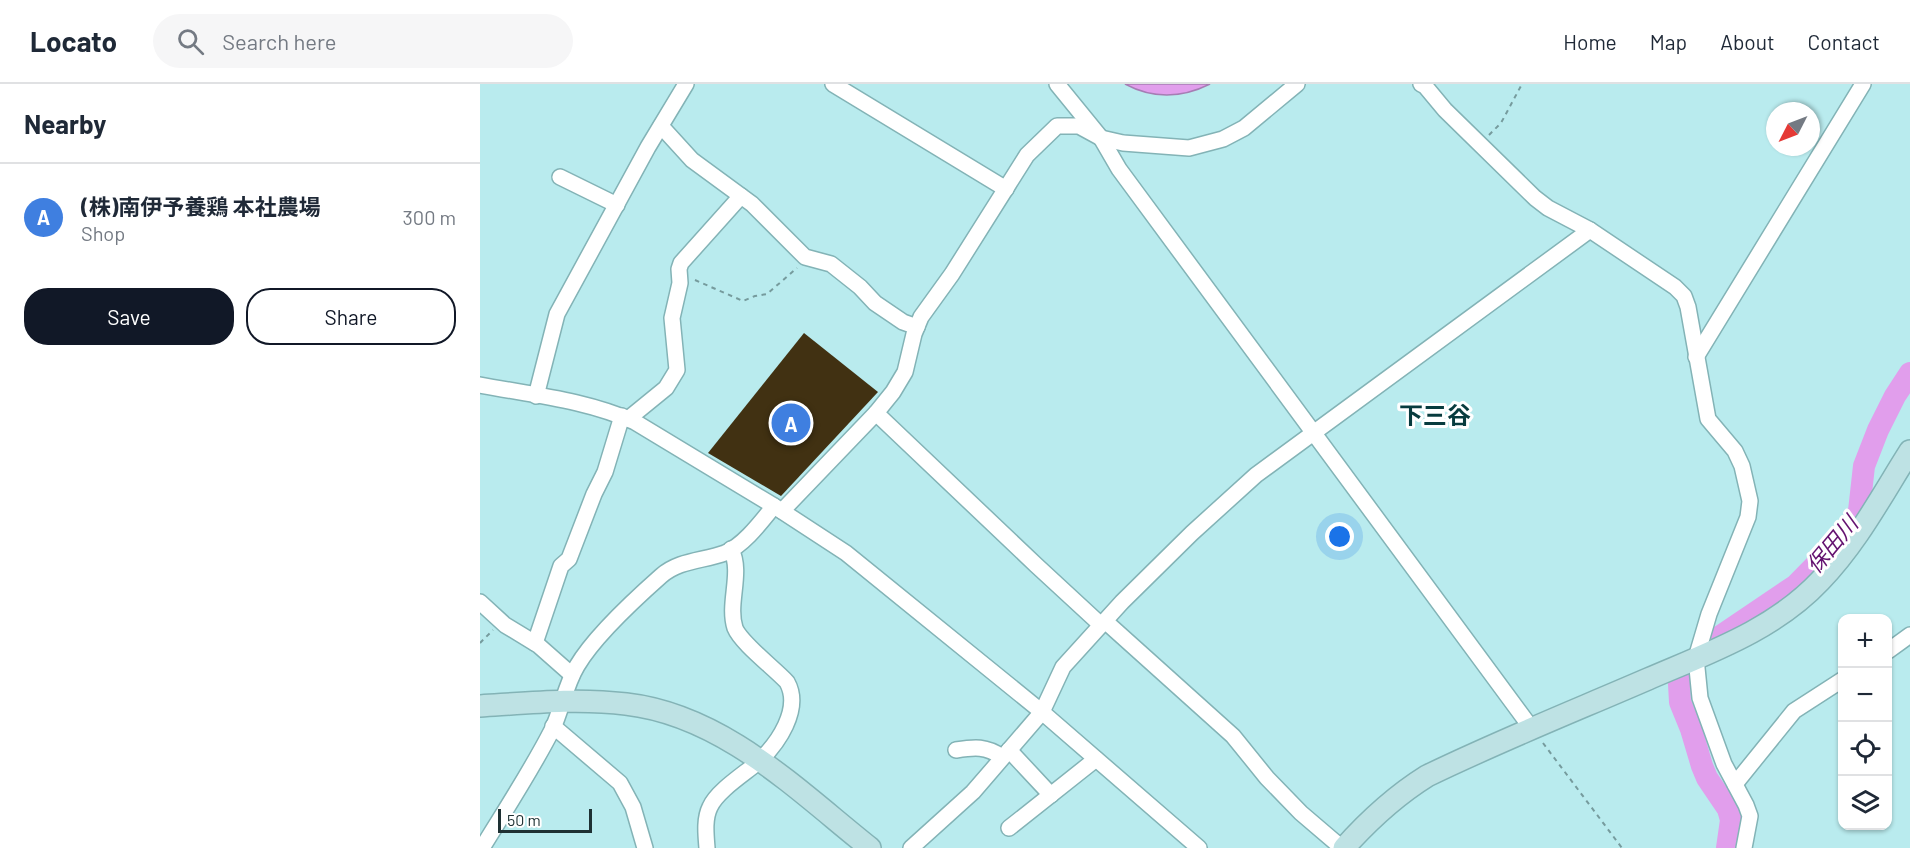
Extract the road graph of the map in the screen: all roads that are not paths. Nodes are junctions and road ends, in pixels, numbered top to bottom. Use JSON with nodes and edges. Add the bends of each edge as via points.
{"nodes":[{"id":1,"x":686,"y":84,"type":"edge"},
{"id":2,"x":832,"y":84,"type":"edge"},
{"id":3,"x":1057,"y":84,"type":"edge"},
{"id":4,"x":1297,"y":84,"type":"edge"},
{"id":5,"x":1421,"y":84,"type":"edge"},
{"id":6,"x":1863,"y":84,"type":"edge"},
{"id":7,"x":661,"y":126,"type":"junction"},
{"id":8,"x":1101,"y":138,"type":"junction"},
{"id":9,"x":560,"y":177,"type":"dead end"},
{"id":10,"x":1006,"y":189,"type":"junction"},
{"id":11,"x":741,"y":196,"type":"junction"},
{"id":12,"x":617,"y":205,"type":"junction"},
{"id":13,"x":1590,"y":230,"type":"junction"},
{"id":14,"x":917,"y":327,"type":"junction"},
{"id":15,"x":1696,"y":357,"type":"junction"},
{"id":16,"x":480,"y":385,"type":"edge"},
{"id":17,"x":536,"y":396,"type":"junction"},
{"id":18,"x":876,"y":413,"type":"junction"},
{"id":19,"x":625,"y":418,"type":"junction"},
{"id":20,"x":1313,"y":432,"type":"junction"},
{"id":21,"x":1910,"y":451,"type":"edge"},
{"id":22,"x":778,"y":508,"type":"junction"},
{"id":23,"x":731,"y":549,"type":"junction"},
{"id":24,"x":480,"y":602,"type":"edge"},
{"id":25,"x":1103,"y":623,"type":"junction"},
{"id":26,"x":1910,"y":635,"type":"edge"},
{"id":27,"x":535,"y":643,"type":"junction"},
{"id":28,"x":1892,"y":648,"type":"edge"},
{"id":29,"x":1696,"y":658,"type":"junction"},
{"id":30,"x":572,"y":675,"type":"junction"},
{"id":31,"x":1838,"y":683,"type":"edge"},
{"id":32,"x":562,"y":701,"type":"junction"},
{"id":33,"x":480,"y":706,"type":"edge"},
{"id":34,"x":1042,"y":712,"type":"junction"},
{"id":35,"x":554,"y":726,"type":"junction"},
{"id":36,"x":1532,"y":729,"type":"junction"},
{"id":37,"x":956,"y":750,"type":"dead end"},
{"id":38,"x":1006,"y":753,"type":"junction"},
{"id":39,"x":1096,"y":759,"type":"junction"},
{"id":40,"x":760,"y":760,"type":"junction"},
{"id":41,"x":1735,"y":784,"type":"junction"},
{"id":42,"x":1051,"y":795,"type":"junction"},
{"id":43,"x":1009,"y":828,"type":"dead end"},
{"id":44,"x":482,"y":848,"type":"edge"},
{"id":45,"x":645,"y":848,"type":"edge"},
{"id":46,"x":707,"y":848,"type":"edge"},
{"id":47,"x":870,"y":848,"type":"edge"},
{"id":48,"x":911,"y":848,"type":"edge"},
{"id":49,"x":1199,"y":848,"type":"edge"},
{"id":50,"x":1343,"y":848,"type":"edge"},
{"id":51,"x":1744,"y":848,"type":"edge"}],
"edges":[{"from":1,"to":7,"type":"street"},
{"from":2,"to":10,"type":"street"},
{"from":3,"to":8,"type":"street"},
{"from":4,"to":8,"type":"street","via":[[1244,128],[1223,139],[1189,148]]},
{"from":5,"to":13,"type":"street","via":[[1534,198]]},
{"from":6,"to":15,"type":"street"},
{"from":7,"to":11,"type":"street","via":[[692,160]]},
{"from":7,"to":12,"type":"street"},
{"from":8,"to":10,"type":"street","via":[[1078,126],[1057,126],[1027,155]]},
{"from":8,"to":20,"type":"street","via":[[1119,169]]},
{"from":9,"to":12,"type":"street"},
{"from":10,"to":14,"type":"street"},
{"from":11,"to":14,"type":"street","via":[[808,258],[831,264],[875,303]]},
{"from":11,"to":19,"type":"street","via":[[681,263],[672,318],[677,370],[666,388]]},
{"from":12,"to":17,"type":"street","via":[[557,314]]},
{"from":13,"to":15,"type":"street","via":[[1684,296]]},
{"from":13,"to":20,"type":"street"},
{"from":14,"to":18,"type":"street","via":[[905,372]]},
{"from":15,"to":29,"type":"street","via":[[1708,419],[1735,452],[1750,501],[1748,517],[1709,614]]},
{"from":16,"to":17,"type":"street"},
{"from":17,"to":19,"type":"street","via":[[588,405]]},
{"from":18,"to":22,"type":"street"},
{"from":18,"to":25,"type":"street","via":[[1036,566]]},
{"from":19,"to":22,"type":"street"},
{"from":19,"to":27,"type":"street","via":[[569,559],[561,566]]},
{"from":20,"to":25,"type":"street","via":[[1200,525]]},
{"from":20,"to":36,"type":"street"},
{"from":21,"to":29,"type":"street","via":[[1850,545],[1820,582],[1773,620]]},
{"from":22,"to":23,"type":"street"},
{"from":22,"to":34,"type":"street","via":[[846,554]]},
{"from":23,"to":30,"type":"street","via":[[662,574],[599,637]]},
{"from":23,"to":40,"type":"street","via":[[735,562],[735,627],[787,682],[792,697],[785,725]]},
{"from":24,"to":27,"type":"street","via":[[501,622]]},
{"from":25,"to":34,"type":"street","via":[[1063,667]]},
{"from":25,"to":50,"type":"street","via":[[1233,736],[1301,813]]},
{"from":26,"to":28,"type":"street"},
{"from":27,"to":30,"type":"street"},
{"from":29,"to":36,"type":"street"},
{"from":29,"to":41,"type":"street","via":[[1700,698]]},
{"from":30,"to":32,"type":"street"},
{"from":31,"to":41,"type":"street","via":[[1794,711]]},
{"from":32,"to":33,"type":"street"},
{"from":32,"to":35,"type":"street"},
{"from":32,"to":40,"type":"street","via":[[627,704],[672,715],[716,733]]},
{"from":34,"to":38,"type":"street"},
{"from":34,"to":39,"type":"street"},
{"from":35,"to":44,"type":"street"},
{"from":35,"to":45,"type":"street","via":[[620,783],[633,807]]},
{"from":36,"to":50,"type":"street","via":[[1451,764],[1408,788],[1366,822]]},
{"from":37,"to":38,"type":"street","via":[[980,747]]},
{"from":38,"to":42,"type":"street"},
{"from":38,"to":48,"type":"street","via":[[973,792]]},
{"from":39,"to":42,"type":"street"},
{"from":39,"to":49,"type":"street"},
{"from":40,"to":46,"type":"street","via":[[715,798],[707,818]]},
{"from":40,"to":47,"type":"street"},
{"from":41,"to":51,"type":"street","via":[[1750,816]]},
{"from":42,"to":43,"type":"street"}]}
